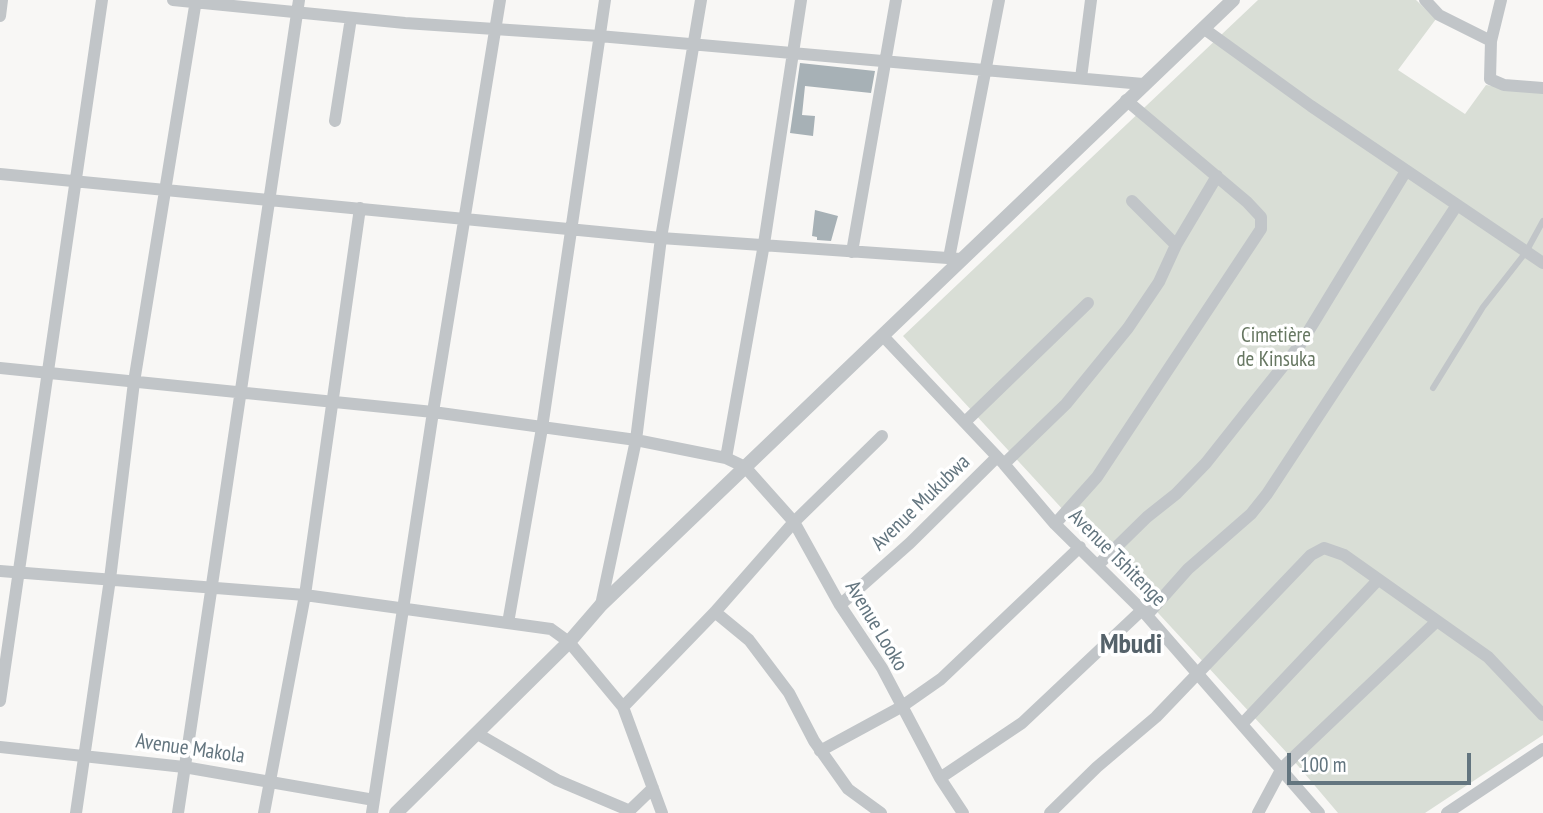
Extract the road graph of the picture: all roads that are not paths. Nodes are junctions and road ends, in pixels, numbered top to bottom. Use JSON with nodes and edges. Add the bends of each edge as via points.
{"nodes":[{"id":1,"x":2,"y":0,"type":"edge"},
{"id":2,"x":102,"y":0,"type":"edge"},
{"id":3,"x":173,"y":0,"type":"edge"},
{"id":4,"x":500,"y":0,"type":"edge"},
{"id":5,"x":605,"y":0,"type":"edge"},
{"id":6,"x":701,"y":0,"type":"edge"},
{"id":7,"x":801,"y":0,"type":"edge"},
{"id":8,"x":896,"y":0,"type":"edge"},
{"id":9,"x":999,"y":0,"type":"edge"},
{"id":10,"x":1091,"y":0,"type":"edge"},
{"id":11,"x":1233,"y":0,"type":"edge"},
{"id":12,"x":1425,"y":0,"type":"edge"},
{"id":13,"x":1501,"y":0,"type":"edge"},
{"id":14,"x":196,"y":2,"type":"edge"},
{"id":15,"x":298,"y":6,"type":"edge"},
{"id":16,"x":0,"y":16,"type":"edge"},
{"id":17,"x":351,"y":18,"type":"junction"},
{"id":18,"x":1203,"y":28,"type":"junction"},
{"id":19,"x":496,"y":30,"type":"junction"},
{"id":20,"x":599,"y":36,"type":"junction"},
{"id":21,"x":1491,"y":41,"type":"junction"},
{"id":22,"x":694,"y":45,"type":"junction"},
{"id":23,"x":792,"y":53,"type":"junction"},
{"id":24,"x":887,"y":61,"type":"junction"},
{"id":25,"x":987,"y":70,"type":"junction"},
{"id":26,"x":1081,"y":78,"type":"junction"},
{"id":27,"x":1143,"y":84,"type":"junction"},
{"id":28,"x":1543,"y":88,"type":"edge"},
{"id":29,"x":1126,"y":100,"type":"junction"},
{"id":30,"x":335,"y":121,"type":"dead end"},
{"id":31,"x":1406,"y":171,"type":"junction"},
{"id":32,"x":0,"y":174,"type":"edge"},
{"id":33,"x":1217,"y":176,"type":"junction"},
{"id":34,"x":77,"y":184,"type":"junction"},
{"id":35,"x":167,"y":192,"type":"junction"},
{"id":36,"x":270,"y":200,"type":"junction"},
{"id":37,"x":1132,"y":201,"type":"dead end"},
{"id":38,"x":1457,"y":205,"type":"junction"},
{"id":39,"x":359,"y":208,"type":"junction"},
{"id":40,"x":465,"y":217,"type":"junction"},
{"id":41,"x":1543,"y":221,"type":"edge"},
{"id":42,"x":572,"y":229,"type":"junction"},
{"id":43,"x":661,"y":238,"type":"junction"},
{"id":44,"x":764,"y":244,"type":"junction"},
{"id":45,"x":1176,"y":245,"type":"junction"},
{"id":46,"x":852,"y":252,"type":"junction"},
{"id":47,"x":1526,"y":252,"type":"junction"},
{"id":48,"x":956,"y":259,"type":"junction"},
{"id":49,"x":1543,"y":263,"type":"edge"},
{"id":50,"x":1087,"y":303,"type":"dead end"},
{"id":51,"x":883,"y":335,"type":"junction"},
{"id":52,"x":0,"y":368,"type":"edge"},
{"id":53,"x":48,"y":372,"type":"junction"},
{"id":54,"x":134,"y":383,"type":"junction"},
{"id":55,"x":1433,"y":388,"type":"dead end"},
{"id":56,"x":242,"y":390,"type":"junction"},
{"id":57,"x":334,"y":402,"type":"junction"},
{"id":58,"x":433,"y":412,"type":"junction"},
{"id":59,"x":965,"y":422,"type":"junction"},
{"id":60,"x":542,"y":428,"type":"junction"},
{"id":61,"x":882,"y":436,"type":"dead end"},
{"id":62,"x":636,"y":440,"type":"junction"},
{"id":63,"x":726,"y":458,"type":"junction"},
{"id":64,"x":1001,"y":460,"type":"junction"},
{"id":65,"x":745,"y":467,"type":"junction"},
{"id":66,"x":794,"y":522,"type":"junction"},
{"id":67,"x":1055,"y":524,"type":"junction"},
{"id":68,"x":1080,"y":547,"type":"junction"},
{"id":69,"x":1098,"y":565,"type":"junction"},
{"id":70,"x":0,"y":571,"type":"edge"},
{"id":71,"x":20,"y":572,"type":"junction"},
{"id":72,"x":110,"y":579,"type":"junction"},
{"id":73,"x":1378,"y":580,"type":"junction"},
{"id":74,"x":212,"y":588,"type":"junction"},
{"id":75,"x":305,"y":595,"type":"junction"},
{"id":76,"x":601,"y":605,"type":"junction"},
{"id":77,"x":840,"y":605,"type":"junction"},
{"id":78,"x":402,"y":610,"type":"junction"},
{"id":79,"x":715,"y":612,"type":"junction"},
{"id":80,"x":1145,"y":613,"type":"junction"},
{"id":81,"x":1437,"y":621,"type":"junction"},
{"id":82,"x":508,"y":623,"type":"junction"},
{"id":83,"x":569,"y":642,"type":"junction"},
{"id":84,"x":1198,"y":673,"type":"junction"},
{"id":85,"x":0,"y":701,"type":"edge"},
{"id":86,"x":623,"y":707,"type":"junction"},
{"id":87,"x":901,"y":707,"type":"junction"},
{"id":88,"x":1543,"y":715,"type":"edge"},
{"id":89,"x":1243,"y":723,"type":"junction"},
{"id":90,"x":477,"y":733,"type":"junction"},
{"id":91,"x":0,"y":747,"type":"edge"},
{"id":92,"x":1543,"y":749,"type":"edge"},
{"id":93,"x":820,"y":751,"type":"junction"},
{"id":94,"x":85,"y":754,"type":"junction"},
{"id":95,"x":184,"y":767,"type":"junction"},
{"id":96,"x":1282,"y":768,"type":"junction"},
{"id":97,"x":940,"y":778,"type":"junction"},
{"id":98,"x":271,"y":780,"type":"junction"},
{"id":99,"x":653,"y":788,"type":"junction"},
{"id":100,"x":373,"y":807,"type":"edge"},
{"id":101,"x":628,"y":812,"type":"edge"},
{"id":102,"x":76,"y":813,"type":"edge"},
{"id":103,"x":178,"y":813,"type":"edge"},
{"id":104,"x":264,"y":813,"type":"edge"},
{"id":105,"x":396,"y":813,"type":"edge"},
{"id":106,"x":662,"y":813,"type":"edge"},
{"id":107,"x":881,"y":813,"type":"edge"},
{"id":108,"x":963,"y":813,"type":"edge"},
{"id":109,"x":1050,"y":813,"type":"edge"},
{"id":110,"x":1258,"y":813,"type":"edge"},
{"id":111,"x":1319,"y":813,"type":"edge"},
{"id":112,"x":1447,"y":813,"type":"edge"}],
"edges":[{"from":1,"to":16,"type":"street"},
{"from":2,"to":34,"type":"street"},
{"from":3,"to":14,"type":"street"},
{"from":4,"to":19,"type":"street"},
{"from":5,"to":20,"type":"street"},
{"from":6,"to":22,"type":"street"},
{"from":7,"to":23,"type":"street"},
{"from":8,"to":24,"type":"street"},
{"from":9,"to":25,"type":"street"},
{"from":10,"to":26,"type":"street"},
{"from":11,"to":18,"type":"street"},
{"from":12,"to":21,"type":"street","via":[[1439,15]]},
{"from":13,"to":21,"type":"street"},
{"from":14,"to":15,"type":"street"},
{"from":14,"to":35,"type":"street"},
{"from":15,"to":17,"type":"street"},
{"from":15,"to":36,"type":"street"},
{"from":17,"to":19,"type":"street"},
{"from":17,"to":30,"type":"street"},
{"from":18,"to":27,"type":"street"},
{"from":18,"to":31,"type":"street"},
{"from":19,"to":20,"type":"street"},
{"from":19,"to":40,"type":"street"},
{"from":20,"to":22,"type":"street"},
{"from":20,"to":42,"type":"street"},
{"from":21,"to":28,"type":"street","via":[[1490,79],[1504,85]]},
{"from":22,"to":23,"type":"street"},
{"from":22,"to":43,"type":"street"},
{"from":23,"to":24,"type":"street"},
{"from":23,"to":44,"type":"street"},
{"from":24,"to":25,"type":"street"},
{"from":24,"to":46,"type":"street"},
{"from":25,"to":26,"type":"street"},
{"from":25,"to":48,"type":"street"},
{"from":26,"to":27,"type":"street"},
{"from":27,"to":29,"type":"street"},
{"from":29,"to":33,"type":"street"},
{"from":29,"to":48,"type":"street"},
{"from":31,"to":38,"type":"street"},
{"from":31,"to":69,"type":"street","via":[[1300,345],[1206,463]]},
{"from":32,"to":34,"type":"street"},
{"from":33,"to":45,"type":"street","name":"Avenue Mukubwa"},
{"from":33,"to":67,"type":"street","via":[[1261,218],[1261,229],[1097,477]]},
{"from":34,"to":35,"type":"street"},
{"from":34,"to":53,"type":"street"},
{"from":35,"to":36,"type":"street"},
{"from":35,"to":54,"type":"street"},
{"from":36,"to":39,"type":"street"},
{"from":36,"to":56,"type":"street"},
{"from":37,"to":45,"type":"street"},
{"from":38,"to":47,"type":"street"},
{"from":38,"to":80,"type":"street","via":[[1267,494]]},
{"from":39,"to":40,"type":"street"},
{"from":39,"to":57,"type":"street"},
{"from":40,"to":42,"type":"street"},
{"from":40,"to":58,"type":"street"},
{"from":41,"to":47,"type":"lane"},
{"from":42,"to":43,"type":"street"},
{"from":42,"to":60,"type":"street"},
{"from":43,"to":44,"type":"street"},
{"from":43,"to":62,"type":"street"},
{"from":44,"to":46,"type":"street"},
{"from":44,"to":63,"type":"street"},
{"from":45,"to":64,"type":"street","name":"Avenue Mukubwa","via":[[1159,282],[1100,364],[1066,404]]},
{"from":46,"to":48,"type":"street"},
{"from":47,"to":49,"type":"street"},
{"from":47,"to":55,"type":"lane","via":[[1483,307]]},
{"from":48,"to":51,"type":"street"},
{"from":50,"to":59,"type":"street"},
{"from":51,"to":59,"type":"street","name":"Avenue Tshitenge"},
{"from":51,"to":65,"type":"street"},
{"from":52,"to":53,"type":"street"},
{"from":53,"to":54,"type":"street"},
{"from":53,"to":71,"type":"street"},
{"from":54,"to":56,"type":"street"},
{"from":54,"to":72,"type":"street"},
{"from":56,"to":57,"type":"street"},
{"from":56,"to":74,"type":"street"},
{"from":57,"to":58,"type":"street"},
{"from":57,"to":75,"type":"street"},
{"from":58,"to":60,"type":"street"},
{"from":58,"to":78,"type":"street"},
{"from":59,"to":64,"type":"street","name":"Avenue Tshitenge"},
{"from":60,"to":62,"type":"street"},
{"from":60,"to":82,"type":"street"},
{"from":61,"to":66,"type":"street"},
{"from":62,"to":63,"type":"street"},
{"from":62,"to":76,"type":"street"},
{"from":63,"to":65,"type":"street"},
{"from":64,"to":67,"type":"street","name":"Avenue Tshitenge"},
{"from":64,"to":77,"type":"street","name":"Avenue Mukubwa"},
{"from":65,"to":66,"type":"street","name":"Avenue Looko"},
{"from":65,"to":76,"type":"street"},
{"from":66,"to":77,"type":"street","name":"Avenue Looko"},
{"from":66,"to":79,"type":"street"},
{"from":67,"to":68,"type":"street","name":"Avenue Tshitenge"},
{"from":68,"to":69,"type":"street","name":"Avenue Tshitenge"},
{"from":68,"to":87,"type":"street","via":[[941,679]]},
{"from":69,"to":80,"type":"street","name":"Avenue Tshitenge"},
{"from":70,"to":71,"type":"street"},
{"from":71,"to":72,"type":"street"},
{"from":71,"to":85,"type":"street"},
{"from":72,"to":74,"type":"street"},
{"from":72,"to":94,"type":"street"},
{"from":73,"to":81,"type":"street"},
{"from":73,"to":84,"type":"street","via":[[1324,548],[1311,555]]},
{"from":73,"to":89,"type":"street"},
{"from":74,"to":75,"type":"street"},
{"from":74,"to":95,"type":"street"},
{"from":75,"to":78,"type":"street"},
{"from":75,"to":98,"type":"street"},
{"from":76,"to":83,"type":"street"},
{"from":77,"to":87,"type":"street","name":"Avenue Looko","via":[[882,668]]},
{"from":78,"to":82,"type":"street"},
{"from":78,"to":100,"type":"street"},
{"from":79,"to":86,"type":"street"},
{"from":79,"to":93,"type":"street","via":[[749,640],[789,693]]},
{"from":80,"to":84,"type":"street","name":"Avenue Tshitenge"},
{"from":80,"to":97,"type":"street","via":[[1022,723]]},
{"from":81,"to":88,"type":"street","via":[[1488,657]]},
{"from":81,"to":96,"type":"street"},
{"from":82,"to":83,"type":"street","via":[[551,629]]},
{"from":83,"to":86,"type":"street"},
{"from":83,"to":90,"type":"street"},
{"from":84,"to":89,"type":"street","name":"Avenue Tshitenge"},
{"from":84,"to":109,"type":"street"},
{"from":86,"to":99,"type":"street"},
{"from":87,"to":93,"type":"street"},
{"from":87,"to":97,"type":"street","name":"Avenue Looko"},
{"from":89,"to":96,"type":"street","name":"Avenue Tshitenge"},
{"from":90,"to":101,"type":"street","via":[[557,780]]},
{"from":90,"to":105,"type":"street"},
{"from":91,"to":94,"type":"street","name":"Avenue Makola"},
{"from":92,"to":112,"type":"street"},
{"from":93,"to":107,"type":"street","via":[[848,789]]},
{"from":94,"to":95,"type":"street","name":"Avenue Makola"},
{"from":94,"to":102,"type":"street"},
{"from":95,"to":98,"type":"street","name":"Avenue Makola"},
{"from":95,"to":103,"type":"street"},
{"from":96,"to":110,"type":"street"},
{"from":96,"to":111,"type":"street","name":"Avenue Tshitenge"},
{"from":97,"to":108,"type":"street","name":"Avenue Looko"},
{"from":98,"to":100,"type":"street","name":"Avenue Makola"},
{"from":98,"to":104,"type":"street"},
{"from":99,"to":101,"type":"street"},
{"from":99,"to":106,"type":"street"}]}
